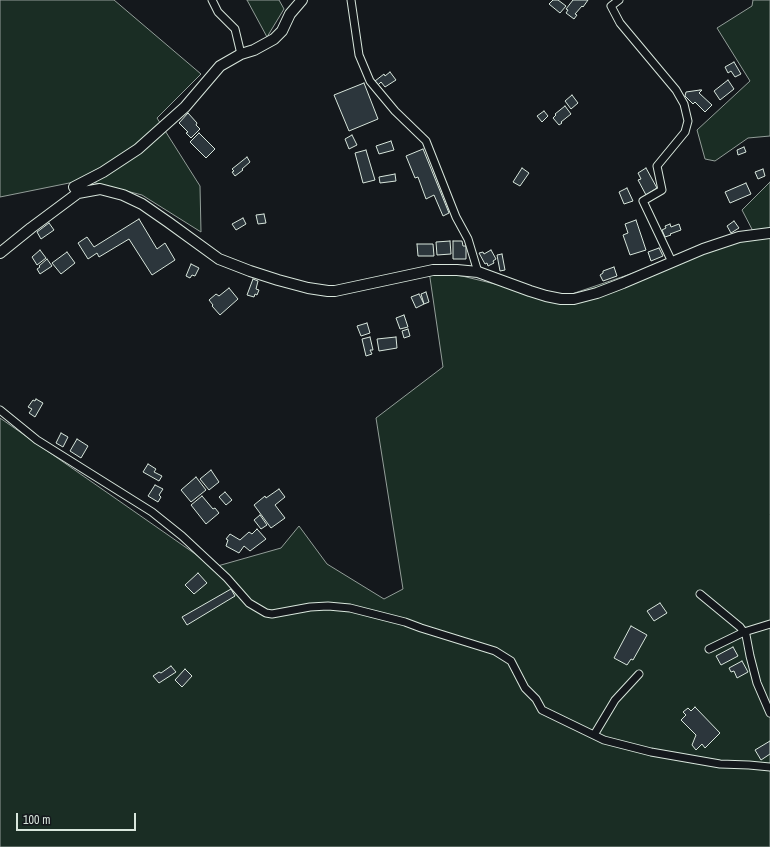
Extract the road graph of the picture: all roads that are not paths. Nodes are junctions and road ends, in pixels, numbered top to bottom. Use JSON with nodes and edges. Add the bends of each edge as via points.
{"nodes":[{"id":1,"x":212,"y":0,"type":"edge"},
{"id":2,"x":302,"y":0,"type":"edge"},
{"id":3,"x":351,"y":0,"type":"edge"},
{"id":4,"x":620,"y":0,"type":"edge"},
{"id":5,"x":241,"y":54,"type":"junction"},
{"id":6,"x":78,"y":193,"type":"junction"},
{"id":7,"x":770,"y":233,"type":"edge"},
{"id":8,"x":0,"y":253,"type":"edge"},
{"id":9,"x":672,"y":262,"type":"junction"},
{"id":10,"x":478,"y":272,"type":"junction"},
{"id":11,"x":0,"y":410,"type":"edge"},
{"id":12,"x":700,"y":594,"type":"dead end"},
{"id":13,"x":770,"y":624,"type":"edge"},
{"id":14,"x":744,"y":632,"type":"junction"},
{"id":15,"x":709,"y":649,"type":"dead end"},
{"id":16,"x":639,"y":674,"type":"dead end"},
{"id":17,"x":770,"y":712,"type":"edge"},
{"id":18,"x":594,"y":735,"type":"junction"},
{"id":19,"x":770,"y":767,"type":"edge"}],
"edges":[{"from":1,"to":5,"type":"street","via":[[218,12],[235,29]]},
{"from":2,"to":5,"type":"street","via":[[274,39]]},
{"from":3,"to":10,"type":"street","via":[[360,55],[370,81],[426,141],[456,217],[468,239]]},
{"from":4,"to":9,"type":"street","via":[[612,6],[620,23],[676,90],[684,104],[688,121],[685,132],[657,166],[662,190],[643,201]]},
{"from":5,"to":6,"type":"street","via":[[220,66],[185,107],[138,149],[74,187]]},
{"from":6,"to":8,"type":"street"},
{"from":6,"to":10,"type":"street","via":[[100,189],[123,195],[142,204],[219,258],[250,272],[308,288],[335,291],[433,270]]},
{"from":7,"to":9,"type":"street","via":[[739,237]]},
{"from":9,"to":10,"type":"street","via":[[597,293],[574,299],[546,296]]},
{"from":11,"to":18,"type":"street","via":[[37,440],[152,512],[227,578],[249,603],[266,613],[328,606],[350,608],[405,622],[494,651],[511,661],[524,688],[536,699],[542,710]]},
{"from":12,"to":14,"type":"street"},
{"from":13,"to":14,"type":"street"},
{"from":14,"to":15,"type":"street"},
{"from":14,"to":17,"type":"street","via":[[757,683]]},
{"from":16,"to":18,"type":"street","via":[[615,700]]},
{"from":18,"to":19,"type":"street","via":[[638,748],[720,764]]}]}
